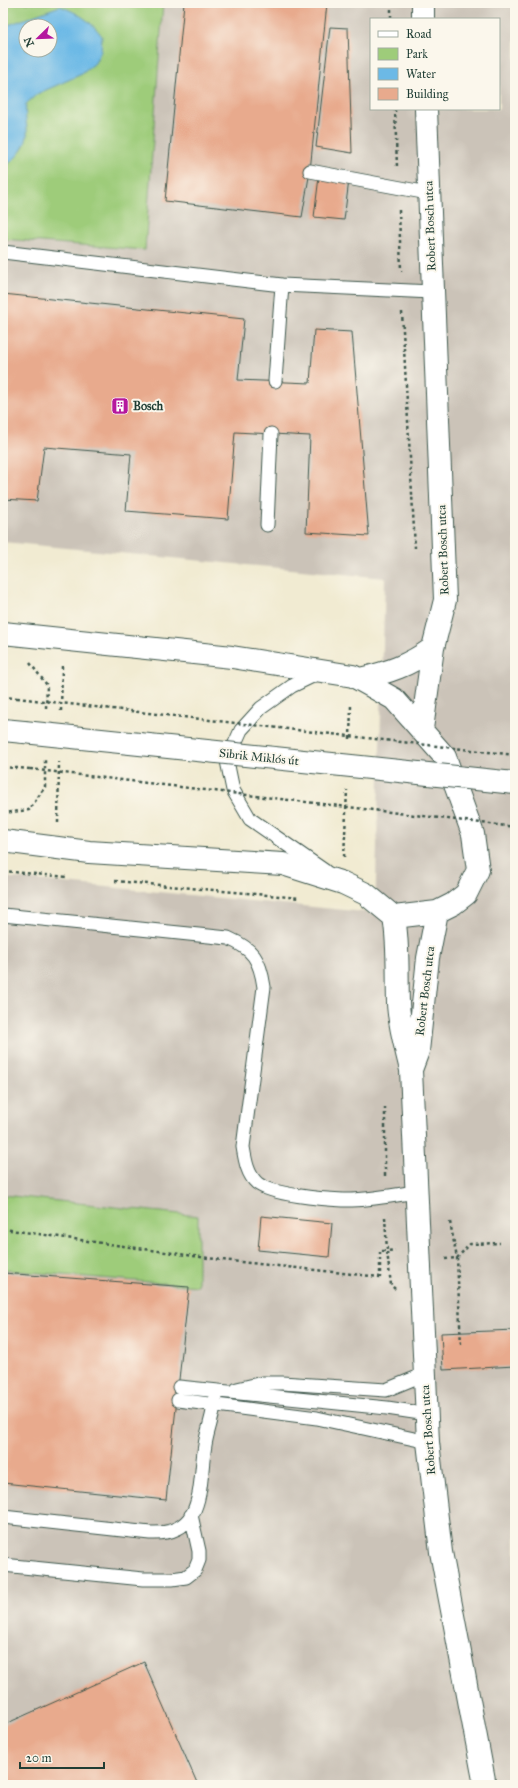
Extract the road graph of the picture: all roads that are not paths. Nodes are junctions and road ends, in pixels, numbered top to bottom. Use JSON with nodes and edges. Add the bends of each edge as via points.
{"nodes":[{"id":1,"x":423,"y":3,"type":"edge"},
{"id":2,"x":423,"y":18,"type":"edge"},
{"id":3,"x":426,"y":110,"type":"edge"},
{"id":4,"x":310,"y":171,"type":"dead end"},
{"id":5,"x":428,"y":193,"type":"junction"},
{"id":6,"x":3,"y":252,"type":"edge"},
{"id":7,"x":282,"y":285,"type":"junction"},
{"id":8,"x":432,"y":292,"type":"junction"},
{"id":9,"x":275,"y":381,"type":"dead end"},
{"id":10,"x":271,"y":434,"type":"dead end"},
{"id":11,"x":267,"y":525,"type":"dead end"},
{"id":12,"x":3,"y":633,"type":"edge"},
{"id":13,"x":433,"y":648,"type":"junction"},
{"id":14,"x":321,"y":672,"type":"junction"},
{"id":15,"x":356,"y":678,"type":"junction"},
{"id":16,"x":422,"y":729,"type":"junction"},
{"id":17,"x":3,"y":730,"type":"edge"},
{"id":18,"x":515,"y":783,"type":"edge"},
{"id":19,"x":3,"y":841,"type":"edge"},
{"id":20,"x":343,"y":883,"type":"junction"},
{"id":21,"x":437,"y":912,"type":"junction"},
{"id":22,"x":3,"y":915,"type":"edge"},
{"id":23,"x":394,"y":917,"type":"junction"},
{"id":24,"x":411,"y":1070,"type":"junction"},
{"id":25,"x":416,"y":1192,"type":"junction"},
{"id":26,"x":425,"y":1374,"type":"junction"},
{"id":27,"x":179,"y":1387,"type":"dead end"},
{"id":28,"x":215,"y":1391,"type":"junction"},
{"id":29,"x":229,"y":1391,"type":"junction"},
{"id":30,"x":178,"y":1400,"type":"dead end"},
{"id":31,"x":215,"y":1406,"type":"junction"},
{"id":32,"x":427,"y":1414,"type":"junction"},
{"id":33,"x":428,"y":1442,"type":"junction"},
{"id":34,"x":191,"y":1515,"type":"junction"},
{"id":35,"x":3,"y":1518,"type":"edge"},
{"id":36,"x":3,"y":1565,"type":"edge"},
{"id":37,"x":486,"y":1785,"type":"edge"}],
"edges":[{"from":1,"to":2,"type":"street"},
{"from":3,"to":5,"type":"street","name":"Robert Bosch utca"},
{"from":4,"to":5,"type":"lane"},
{"from":5,"to":8,"type":"street","name":"Robert Bosch utca"},
{"from":6,"to":7,"type":"lane"},
{"from":7,"to":8,"type":"lane"},
{"from":7,"to":9,"type":"lane"},
{"from":8,"to":13,"type":"street","name":"Robert Bosch utca","via":[[445,600]]},
{"from":10,"to":11,"type":"lane"},
{"from":12,"to":14,"type":"street","via":[[232,657]]},
{"from":13,"to":15,"type":"street","via":[[394,671]]},
{"from":13,"to":16,"type":"street","name":"Robert Bosch utca"},
{"from":14,"to":15,"type":"street"},
{"from":14,"to":20,"type":"lane","via":[[292,686],[261,708],[241,730],[227,761],[233,790],[250,819]]},
{"from":15,"to":16,"type":"street","via":[[394,699]]},
{"from":16,"to":21,"type":"street","via":[[445,756],[472,834],[478,870],[466,894]]},
{"from":17,"to":18,"type":"street","name":"Sibrik Miklós út","bridge":true},
{"from":19,"to":20,"type":"street","via":[[89,852],[282,864]]},
{"from":20,"to":23,"type":"street","via":[[366,894]]},
{"from":21,"to":23,"type":"street"},
{"from":21,"to":24,"type":"street","name":"Robert Bosch utca","via":[[428,958],[418,1051]]},
{"from":22,"to":25,"type":"lane","via":[[228,938],[244,945],[256,957],[262,971],[264,987],[243,1147],[247,1167],[257,1182],[270,1190],[286,1194],[344,1200]]},
{"from":23,"to":24,"type":"street","name":"Robert Bosch utca","via":[[398,938],[398,1005]]},
{"from":24,"to":25,"type":"street","name":"Robert Bosch utca"},
{"from":25,"to":26,"type":"street","name":"Robert Bosch utca"},
{"from":26,"to":29,"type":"lane","via":[[386,1390],[263,1383]]},
{"from":26,"to":32,"type":"street","name":"Robert Bosch utca"},
{"from":27,"to":28,"type":"lane"},
{"from":28,"to":29,"type":"lane"},
{"from":28,"to":31,"type":"lane"},
{"from":29,"to":32,"type":"lane"},
{"from":30,"to":31,"type":"lane"},
{"from":31,"to":33,"type":"lane","via":[[317,1418]]},
{"from":31,"to":34,"type":"lane","via":[[205,1445],[201,1485]]},
{"from":32,"to":33,"type":"street","name":"Robert Bosch utca"},
{"from":33,"to":37,"type":"street","name":"Robert Bosch utca","via":[[441,1552]]},
{"from":34,"to":35,"type":"lane","via":[[182,1526],[163,1534]]},
{"from":34,"to":36,"type":"lane","via":[[199,1560],[195,1570],[186,1577],[143,1579]]}]}
